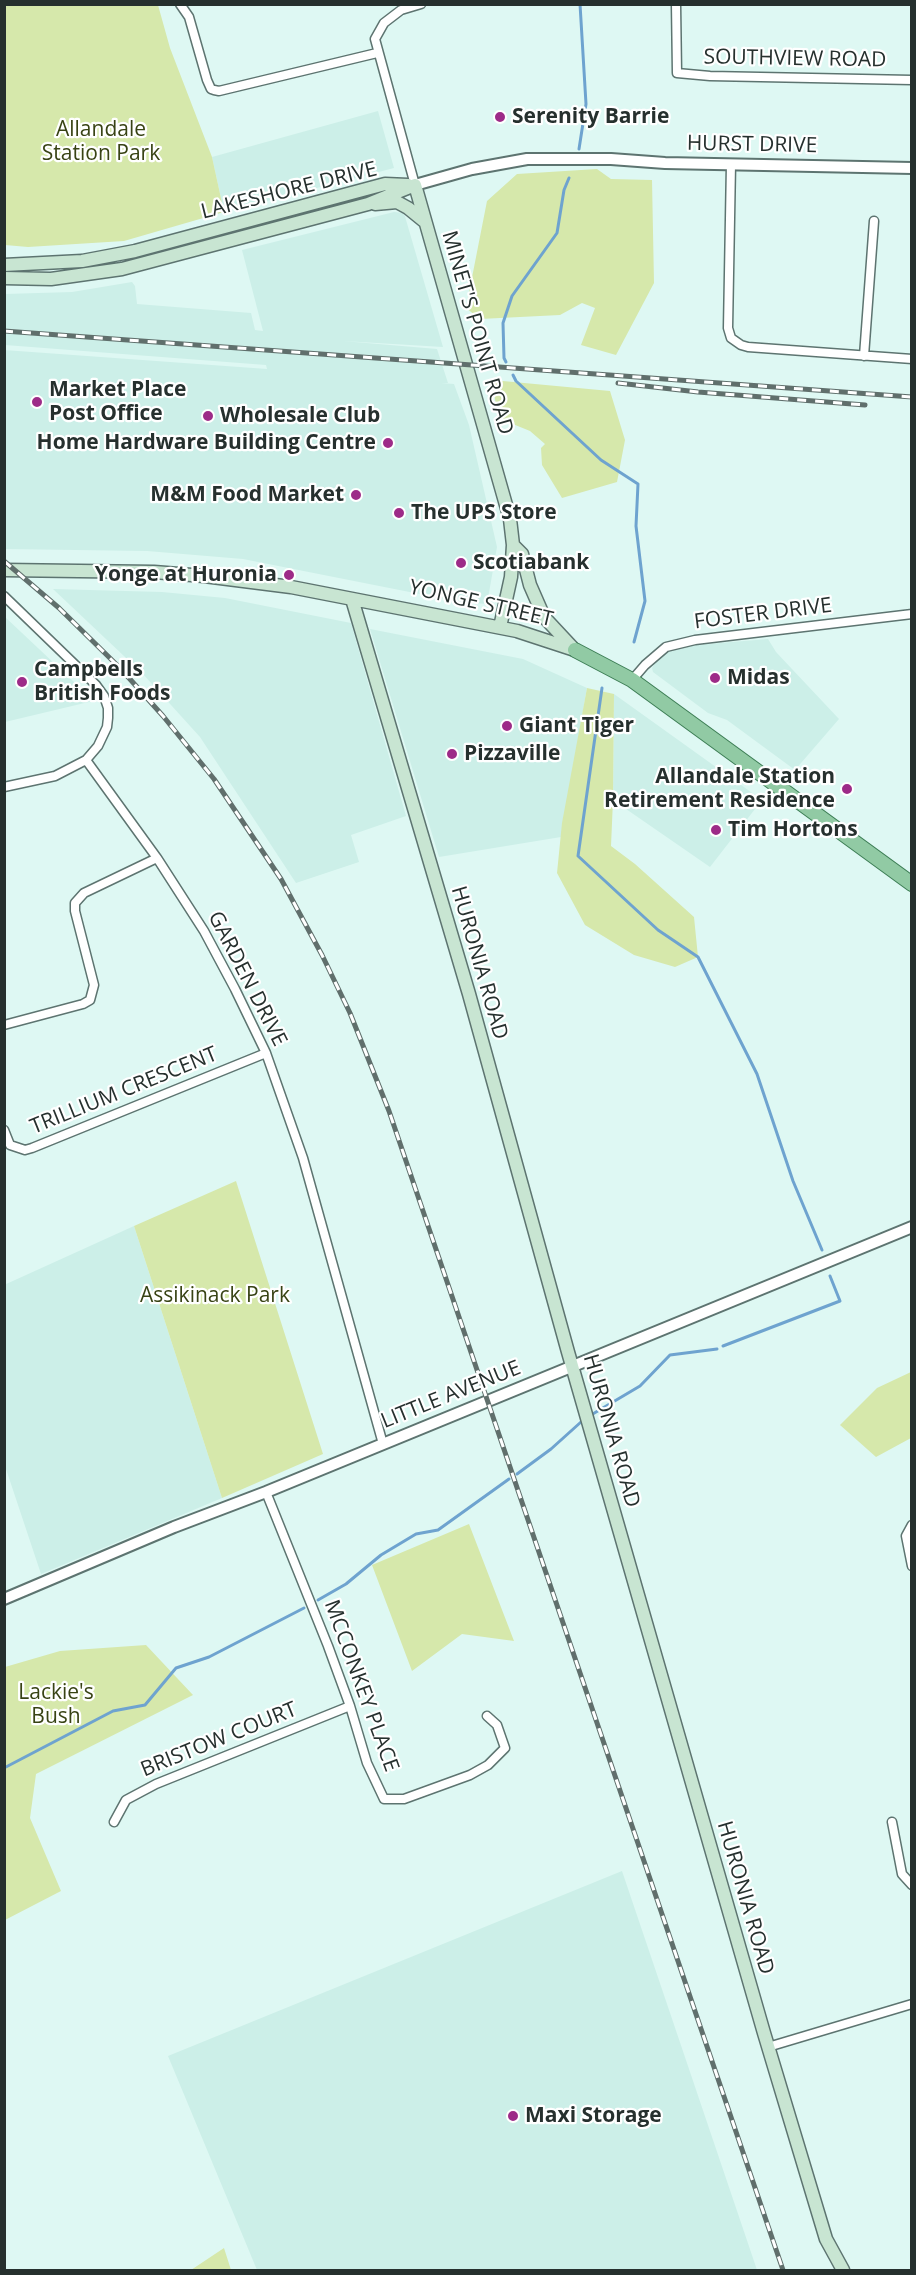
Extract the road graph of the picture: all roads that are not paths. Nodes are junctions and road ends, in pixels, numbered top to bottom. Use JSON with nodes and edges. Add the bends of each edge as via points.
{"nodes":[{"id":1,"x":180,"y":4,"type":"edge"},
{"id":2,"x":421,"y":4,"type":"edge"},
{"id":3,"x":676,"y":4,"type":"edge"},
{"id":4,"x":377,"y":53,"type":"junction"},
{"id":5,"x":912,"y":80,"type":"edge"},
{"id":6,"x":731,"y":164,"type":"junction"},
{"id":7,"x":912,"y":168,"type":"edge"},
{"id":8,"x":415,"y":185,"type":"junction"},
{"id":9,"x":368,"y":204,"type":"junction"},
{"id":10,"x":424,"y":221,"type":"junction"},
{"id":11,"x":874,"y":221,"type":"dead end"},
{"id":12,"x":4,"y":265,"type":"edge"},
{"id":13,"x":4,"y":278,"type":"edge"},
{"id":14,"x":864,"y":356,"type":"junction"},
{"id":15,"x":912,"y":359,"type":"edge"},
{"id":16,"x":513,"y":545,"type":"junction"},
{"id":17,"x":4,"y":570,"type":"edge"},
{"id":18,"x":4,"y":596,"type":"edge"},
{"id":19,"x":352,"y":598,"type":"junction"},
{"id":20,"x":912,"y":614,"type":"edge"},
{"id":21,"x":500,"y":627,"type":"junction"},
{"id":22,"x":575,"y":650,"type":"junction"},
{"id":23,"x":632,"y":680,"type":"junction"},
{"id":24,"x":86,"y":760,"type":"junction"},
{"id":25,"x":4,"y":787,"type":"edge"},
{"id":26,"x":157,"y":858,"type":"junction"},
{"id":27,"x":912,"y":884,"type":"edge"},
{"id":28,"x":4,"y":1024,"type":"edge"},
{"id":29,"x":266,"y":1053,"type":"junction"},
{"id":30,"x":4,"y":1130,"type":"edge"},
{"id":31,"x":912,"y":1227,"type":"edge"},
{"id":32,"x":572,"y":1366,"type":"junction"},
{"id":33,"x":382,"y":1444,"type":"junction"},
{"id":34,"x":266,"y":1492,"type":"junction"},
{"id":35,"x":912,"y":1525,"type":"edge"},
{"id":36,"x":912,"y":1566,"type":"edge"},
{"id":37,"x":4,"y":1599,"type":"edge"},
{"id":38,"x":350,"y":1706,"type":"junction"},
{"id":39,"x":487,"y":1716,"type":"dead end"},
{"id":40,"x":114,"y":1822,"type":"dead end"},
{"id":41,"x":892,"y":1822,"type":"dead end"},
{"id":42,"x":912,"y":1885,"type":"edge"},
{"id":43,"x":912,"y":2004,"type":"edge"},
{"id":44,"x":768,"y":2047,"type":"junction"},
{"id":45,"x":843,"y":2271,"type":"edge"}],
"edges":[{"from":1,"to":4,"type":"street","via":[[189,17],[207,80],[214,90]]},
{"from":2,"to":4,"type":"street","via":[[401,10],[384,23],[375,39]]},
{"from":3,"to":5,"type":"street","name":"SOUTHVIEW ROAD","via":[[677,73]]},
{"from":4,"to":8,"type":"street","name":"MINET'S POINT ROAD"},
{"from":6,"to":7,"type":"street","name":"HURST DRIVE"},
{"from":6,"to":8,"type":"street","name":"HURST DRIVE","via":[[527,159]]},
{"from":6,"to":14,"type":"street","via":[[731,338],[748,347]]},
{"from":8,"to":9,"type":"main road","name":"LAKESHORE DRIVE"},
{"from":8,"to":10,"type":"main road","name":"MINET'S POINT ROAD"},
{"from":8,"to":12,"type":"main road","name":"LAKESHORE DRIVE","via":[[386,184],[135,251],[82,261]]},
{"from":9,"to":10,"type":"main road","via":[[397,202]]},
{"from":9,"to":13,"type":"main road","name":"LAKESHORE DRIVE","via":[[122,269],[51,279]]},
{"from":10,"to":16,"type":"main road","name":"MINET'S POINT ROAD","via":[[503,491]]},
{"from":11,"to":14,"type":"street"},
{"from":14,"to":15,"type":"street"},
{"from":16,"to":21,"type":"main road","name":"MINET'S POINT ROAD","via":[[511,577]]},
{"from":16,"to":22,"type":"main road","via":[[522,554],[544,617]]},
{"from":17,"to":19,"type":"main road","name":"YONGE STREET","via":[[204,576]]},
{"from":18,"to":24,"type":"street","via":[[104,696],[107,727]]},
{"from":19,"to":21,"type":"main road","name":"YONGE STREET"},
{"from":19,"to":32,"type":"main road","name":"HURONIA ROAD","via":[[469,994]]},
{"from":20,"to":23,"type":"street","name":"FOSTER DRIVE","via":[[695,640],[666,647]]},
{"from":21,"to":22,"type":"main road","name":"YONGE STREET"},
{"from":22,"to":23,"type":"main road","name":"YONGE STREET"},
{"from":23,"to":27,"type":"main road","name":"YONGE STREET"},
{"from":24,"to":25,"type":"street","via":[[55,776]]},
{"from":24,"to":26,"type":"street","name":"GARDEN DRIVE"},
{"from":26,"to":28,"type":"street","via":[[84,893],[75,903],[94,985],[90,1000]]},
{"from":26,"to":29,"type":"street","name":"GARDEN DRIVE","via":[[214,949]]},
{"from":29,"to":30,"type":"street","name":"TRILLIUM CRESCENT","via":[[32,1148],[10,1145]]},
{"from":29,"to":33,"type":"street","name":"GARDEN DRIVE","via":[[303,1158]]},
{"from":31,"to":32,"type":"street","name":"LITTLE AVENUE"},
{"from":32,"to":33,"type":"street","name":"LITTLE AVENUE"},
{"from":32,"to":44,"type":"main road","name":"HURONIA ROAD"},
{"from":33,"to":34,"type":"street","name":"LITTLE AVENUE"},
{"from":34,"to":37,"type":"street","name":"LITTLE AVENUE"},
{"from":34,"to":38,"type":"street","name":"MCCONKEY PLACE"},
{"from":35,"to":36,"type":"street","via":[[906,1536]]},
{"from":38,"to":39,"type":"street","name":"MCCONKEY PLACE","via":[[367,1763],[384,1799],[404,1799],[488,1765],[506,1748],[497,1725]]},
{"from":38,"to":40,"type":"street","name":"BRISTOW COURT","via":[[156,1784],[126,1800]]},
{"from":41,"to":42,"type":"street","via":[[902,1874]]},
{"from":43,"to":44,"type":"street"},
{"from":44,"to":45,"type":"main road","name":"HURONIA ROAD","via":[[826,2239]]}]}
